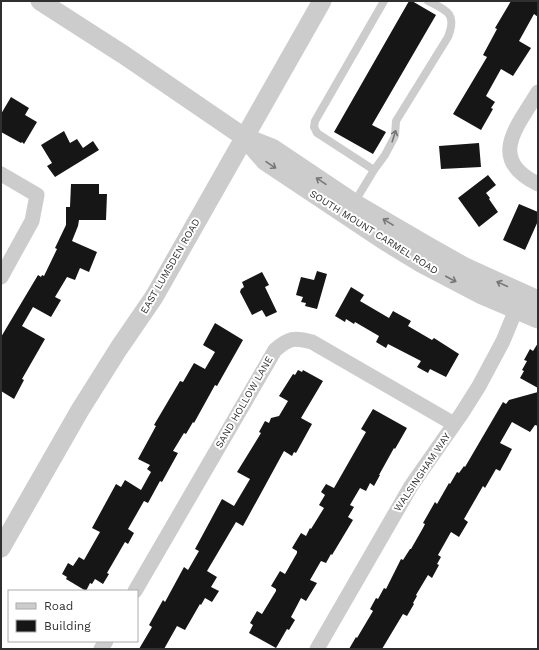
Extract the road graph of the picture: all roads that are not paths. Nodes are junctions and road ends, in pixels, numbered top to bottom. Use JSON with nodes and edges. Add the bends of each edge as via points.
{"nodes":[{"id":1,"x":40,"y":1,"type":"edge"},
{"id":2,"x":322,"y":1,"type":"edge"},
{"id":3,"x":384,"y":1,"type":"edge"},
{"id":4,"x":428,"y":1,"type":"edge"},
{"id":5,"x":538,"y":92,"type":"edge"},
{"id":6,"x":244,"y":137,"type":"junction"},
{"id":7,"x":374,"y":170,"type":"junction"},
{"id":8,"x":1,"y":174,"type":"edge"},
{"id":9,"x":538,"y":184,"type":"edge"},
{"id":10,"x":354,"y":203,"type":"junction"},
{"id":11,"x":1,"y":276,"type":"edge"},
{"id":12,"x":525,"y":301,"type":"edge"},
{"id":13,"x":538,"y":319,"type":"edge"},
{"id":14,"x":454,"y":424,"type":"junction"},
{"id":15,"x":1,"y":547,"type":"edge"},
{"id":16,"x":136,"y":590,"type":"edge"},
{"id":17,"x":317,"y":649,"type":"edge"}],
"edges":[{"from":1,"to":6,"type":"street","name":"SOUTH MOUNT CARMEL ROAD"},
{"from":2,"to":6,"type":"street","name":"EAST LUMSDEN ROAD"},
{"from":3,"to":7,"type":"lane","via":[[315,121],[314,127],[317,133]]},
{"from":7,"to":4,"type":"lane","one_way":true,"via":[[395,136],[396,121],[452,28],[449,13]]},
{"from":5,"to":9,"type":"street","via":[[510,143],[509,152],[514,167]]},
{"from":10,"to":6,"type":"street","name":"SOUTH MOUNT CARMEL ROAD","one_way":true,"via":[[272,148]]},
{"from":6,"to":12,"type":"street","name":"SOUTH MOUNT CARMEL ROAD","one_way":true,"via":[[265,161],[388,243],[450,279]]},
{"from":6,"to":15,"type":"street","name":"EAST LUMSDEN ROAD","via":[[154,297],[80,410]]},
{"from":7,"to":10,"type":"lane"},
{"from":8,"to":11,"type":"street","via":[[37,195],[32,221]]},
{"from":12,"to":10,"type":"street","name":"SOUTH MOUNT CARMEL ROAD","one_way":true},
{"from":12,"to":13,"type":"street","name":"SOUTH MOUNT CARMEL ROAD"},
{"from":12,"to":14,"type":"street","name":"WALSINGHAM WAY","via":[[488,370]]},
{"from":14,"to":16,"type":"street","name":"SAND HOLLOW LANE","via":[[312,342],[299,339],[286,341],[275,350]]},
{"from":14,"to":17,"type":"street","name":"WALSINGHAM WAY","via":[[411,486]]}]}
